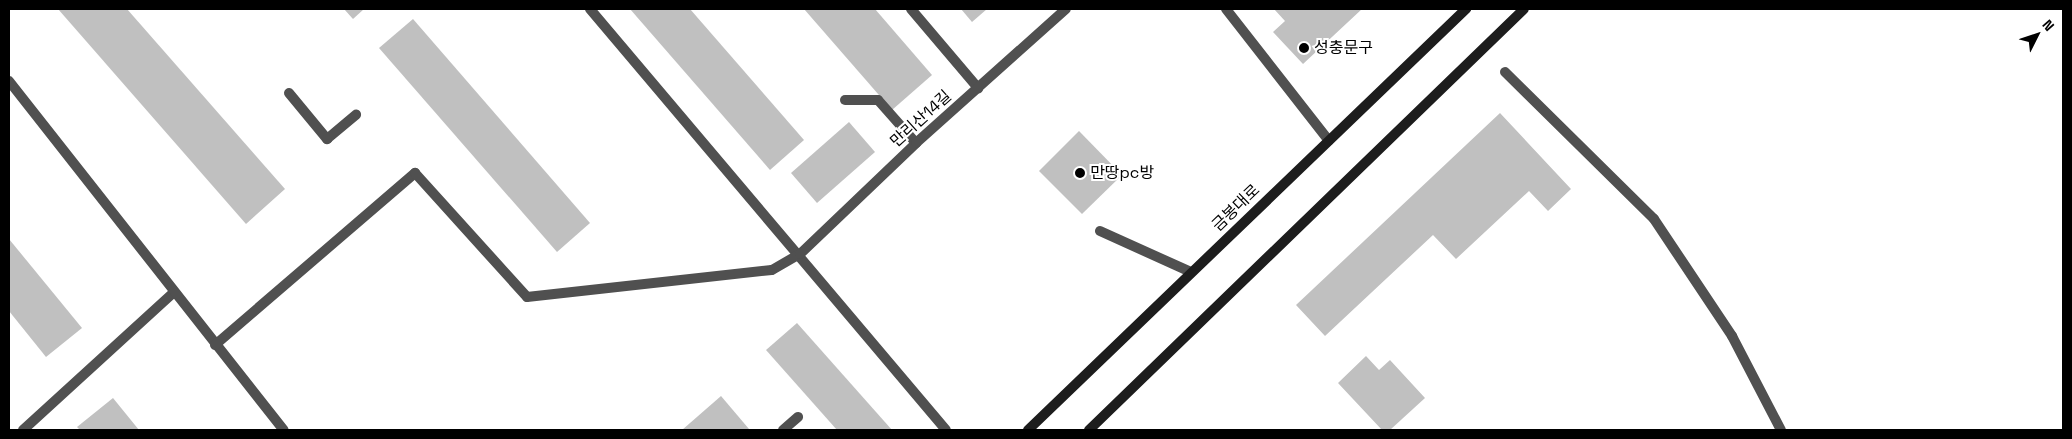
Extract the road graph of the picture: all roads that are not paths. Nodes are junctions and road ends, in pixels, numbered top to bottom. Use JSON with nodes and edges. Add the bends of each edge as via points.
{"nodes":[{"id":1,"x":590,"y":9,"type":"edge"},
{"id":2,"x":911,"y":9,"type":"edge"},
{"id":3,"x":1066,"y":9,"type":"edge"},
{"id":4,"x":1226,"y":9,"type":"edge"},
{"id":5,"x":1524,"y":9,"type":"edge"},
{"id":6,"x":1461,"y":11,"type":"edge"},
{"id":7,"x":1505,"y":72,"type":"dead end"},
{"id":8,"x":9,"y":81,"type":"edge"},
{"id":9,"x":978,"y":88,"type":"junction"},
{"id":10,"x":289,"y":93,"type":"dead end"},
{"id":11,"x":845,"y":100,"type":"dead end"},
{"id":12,"x":356,"y":115,"type":"dead end"},
{"id":13,"x":1329,"y":140,"type":"junction"},
{"id":14,"x":916,"y":143,"type":"junction"},
{"id":15,"x":1100,"y":231,"type":"dead end"},
{"id":16,"x":800,"y":254,"type":"junction"},
{"id":17,"x":1191,"y":272,"type":"junction"},
{"id":18,"x":174,"y":293,"type":"junction"},
{"id":19,"x":215,"y":346,"type":"junction"},
{"id":20,"x":798,"y":417,"type":"dead end"},
{"id":21,"x":23,"y":430,"type":"edge"},
{"id":22,"x":284,"y":430,"type":"edge"},
{"id":23,"x":783,"y":430,"type":"edge"},
{"id":24,"x":946,"y":430,"type":"edge"},
{"id":25,"x":1028,"y":430,"type":"edge"},
{"id":26,"x":1089,"y":430,"type":"edge"},
{"id":27,"x":1781,"y":430,"type":"edge"}],
"edges":[{"from":1,"to":16,"type":"street"},
{"from":2,"to":9,"type":"street"},
{"from":3,"to":9,"type":"street","name":"만리산14길"},
{"from":4,"to":13,"type":"street"},
{"from":5,"to":26,"type":"street"},
{"from":6,"to":13,"type":"street","name":"금봉대로"},
{"from":7,"to":27,"type":"street","via":[[1654,219],[1732,336]]},
{"from":8,"to":18,"type":"street"},
{"from":9,"to":14,"type":"street","name":"만리산14길"},
{"from":10,"to":12,"type":"street","via":[[327,139]]},
{"from":11,"to":14,"type":"street","via":[[878,100]]},
{"from":13,"to":17,"type":"street","name":"금봉대로"},
{"from":14,"to":16,"type":"street","name":"만리산14길"},
{"from":15,"to":17,"type":"street"},
{"from":16,"to":19,"type":"street","name":"만리산14길","via":[[772,270],[527,297],[414,173]]},
{"from":16,"to":24,"type":"street"},
{"from":17,"to":25,"type":"street","name":"금봉대로"},
{"from":18,"to":19,"type":"street"},
{"from":18,"to":21,"type":"street"},
{"from":19,"to":22,"type":"street"},
{"from":20,"to":23,"type":"street"}]}
